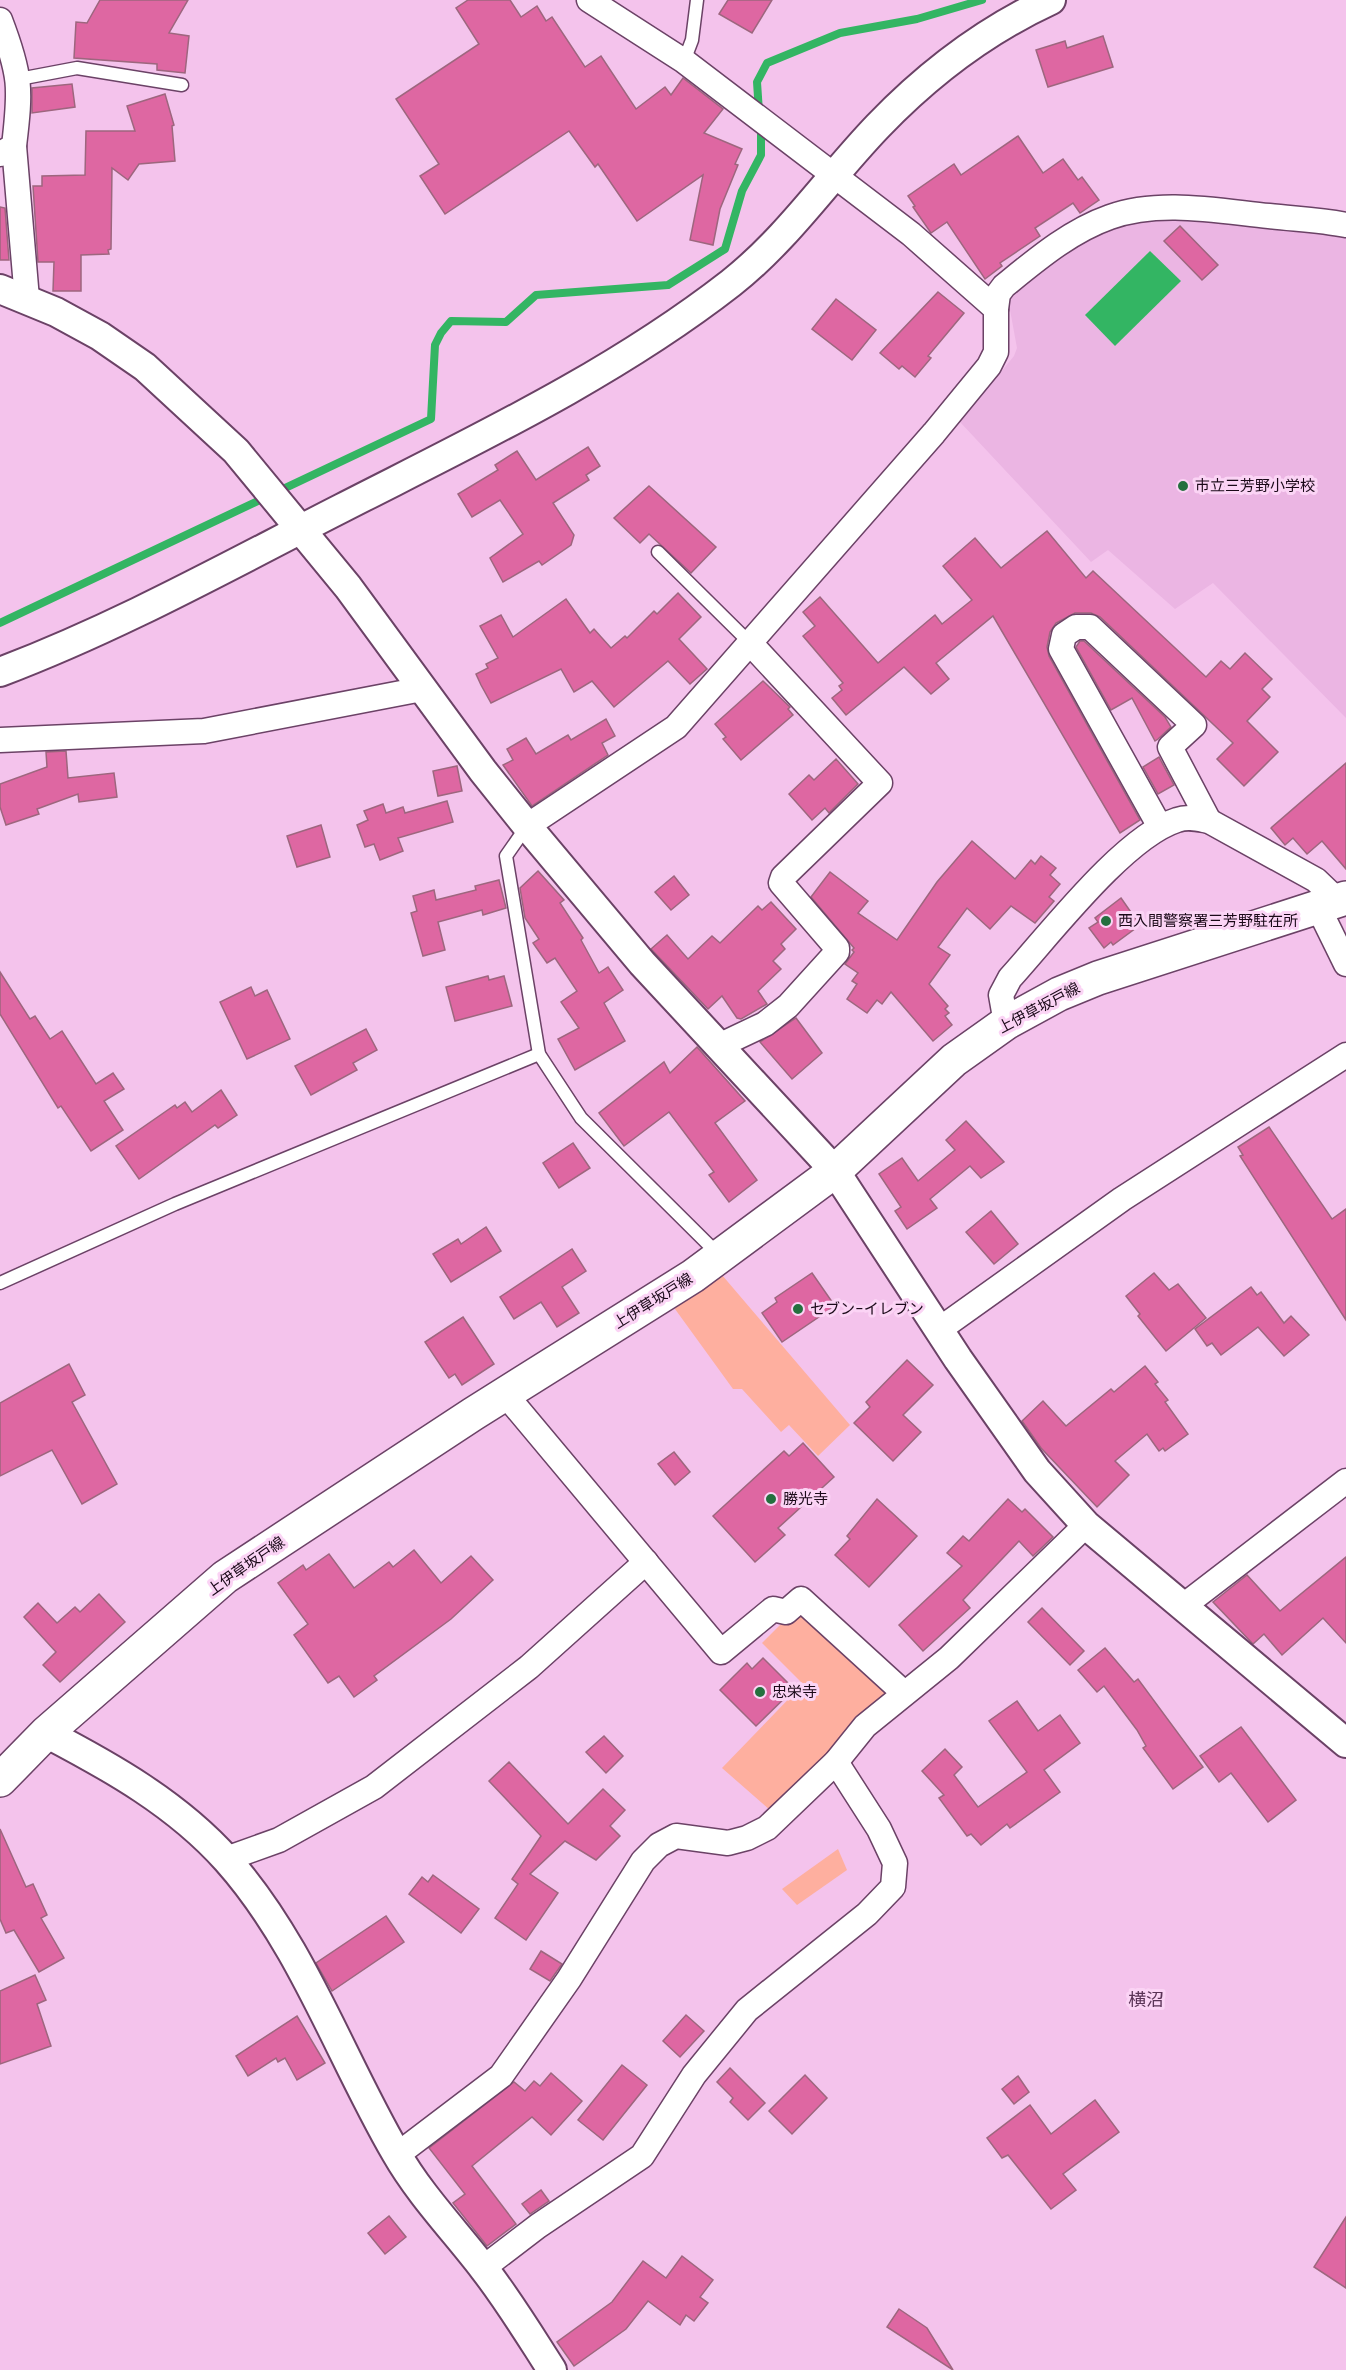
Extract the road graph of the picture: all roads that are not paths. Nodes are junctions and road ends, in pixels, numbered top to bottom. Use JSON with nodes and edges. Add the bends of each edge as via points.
{"nodes":[{"id":1,"x":589,"y":0,"type":"edge"},
{"id":2,"x":697,"y":0,"type":"edge"},
{"id":3,"x":1051,"y":0,"type":"edge"},
{"id":4,"x":0,"y":21,"type":"edge"},
{"id":5,"x":684,"y":61,"type":"junction"},
{"id":6,"x":19,"y":79,"type":"junction"},
{"id":7,"x":182,"y":85,"type":"dead end"},
{"id":8,"x":7,"y":150,"type":"edge"},
{"id":9,"x":834,"y":178,"type":"junction"},
{"id":10,"x":1343,"y":221,"type":"edge"},
{"id":11,"x":0,"y":288,"type":"edge"},
{"id":12,"x":27,"y":299,"type":"junction"},
{"id":13,"x":996,"y":309,"type":"junction"},
{"id":14,"x":301,"y":528,"type":"junction"},
{"id":15,"x":658,"y":552,"type":"dead end"},
{"id":16,"x":751,"y":644,"type":"junction"},
{"id":17,"x":0,"y":672,"type":"edge"},
{"id":18,"x":422,"y":689,"type":"junction"},
{"id":19,"x":0,"y":740,"type":"edge"},
{"id":20,"x":1209,"y":821,"type":"junction"},
{"id":21,"x":527,"y":826,"type":"junction"},
{"id":22,"x":1160,"y":827,"type":"junction"},
{"id":23,"x":1334,"y":903,"type":"edge"},
{"id":24,"x":1346,"y":964,"type":"edge"},
{"id":25,"x":1006,"y":1023,"type":"junction"},
{"id":26,"x":728,"y":1042,"type":"dead end"},
{"id":27,"x":539,"y":1054,"type":"junction"},
{"id":28,"x":1346,"y":1055,"type":"edge"},
{"id":29,"x":835,"y":1171,"type":"junction"},
{"id":30,"x":721,"y":1257,"type":"junction"},
{"id":31,"x":0,"y":1284,"type":"edge"},
{"id":32,"x":940,"y":1329,"type":"junction"},
{"id":33,"x":505,"y":1394,"type":"junction"},
{"id":34,"x":1346,"y":1481,"type":"edge"},
{"id":35,"x":1086,"y":1525,"type":"junction"},
{"id":36,"x":646,"y":1562,"type":"junction"},
{"id":37,"x":1182,"y":1607,"type":"junction"},
{"id":38,"x":904,"y":1693,"type":"junction"},
{"id":39,"x":46,"y":1733,"type":"junction"},
{"id":40,"x":1346,"y":1743,"type":"edge"},
{"id":41,"x":836,"y":1762,"type":"junction"},
{"id":42,"x":4,"y":1768,"type":"edge"},
{"id":43,"x":226,"y":1859,"type":"junction"},
{"id":44,"x":397,"y":2156,"type":"junction"},
{"id":45,"x":483,"y":2268,"type":"junction"},
{"id":46,"x":552,"y":2370,"type":"edge"}],
"edges":[{"from":1,"to":5,"type":"street"},
{"from":2,"to":5,"type":"lane","via":[[692,40]]},
{"from":3,"to":9,"type":"street","via":[[1007,23],[934,75],[876,128]]},
{"from":4,"to":6,"type":"street"},
{"from":5,"to":9,"type":"street"},
{"from":6,"to":7,"type":"lane","via":[[77,68]]},
{"from":6,"to":8,"type":"street"},
{"from":8,"to":12,"type":"street"},
{"from":9,"to":13,"type":"street","via":[[911,234]]},
{"from":9,"to":14,"type":"street","via":[[762,256],[675,323],[551,399]]},
{"from":10,"to":13,"type":"street","via":[[1172,208],[1134,210],[1110,217],[1052,248],[1004,286],[998,294]]},
{"from":11,"to":12,"type":"street"},
{"from":12,"to":14,"type":"street","via":[[100,336],[145,367],[236,451]]},
{"from":13,"to":16,"type":"street","via":[[996,352],[988,366]]},
{"from":14,"to":17,"type":"street","via":[[139,613]]},
{"from":14,"to":18,"type":"street"},
{"from":15,"to":16,"type":"lane"},
{"from":16,"to":21,"type":"street","via":[[676,727]]},
{"from":16,"to":26,"type":"street","via":[[880,783],[781,883],[837,952],[788,1006],[765,1024]]},
{"from":18,"to":19,"type":"street","via":[[204,731]]},
{"from":18,"to":21,"type":"street"},
{"from":20,"to":22,"type":"street","via":[[1190,817]]},
{"from":20,"to":22,"type":"street","via":[[1170,747],[1194,725],[1090,627],[1076,627],[1064,635],[1061,649]]},
{"from":20,"to":23,"type":"street","via":[[1316,880]]},
{"from":21,"to":27,"type":"lane","via":[[507,856]]},
{"from":21,"to":29,"type":"street","via":[[642,963]]},
{"from":22,"to":25,"type":"street","via":[[1121,856],[1010,978],[1002,995]]},
{"from":23,"to":24,"type":"street"},
{"from":23,"to":25,"type":"main road","name":"上伊草坂戸線","via":[[1098,978]]},
{"from":25,"to":29,"type":"main road","name":"上伊草坂戸線","via":[[954,1059]]},
{"from":27,"to":30,"type":"lane","via":[[581,1118]]},
{"from":27,"to":31,"type":"lane","via":[[175,1204]]},
{"from":28,"to":32,"type":"street","via":[[1122,1199]]},
{"from":29,"to":30,"type":"main road","name":"上伊草坂戸線"},
{"from":29,"to":32,"type":"street"},
{"from":30,"to":33,"type":"main road","name":"上伊草坂戸線"},
{"from":32,"to":35,"type":"street","via":[[1037,1471]]},
{"from":33,"to":36,"type":"street"},
{"from":33,"to":39,"type":"main road","name":"上伊草坂戸線","via":[[225,1577]]},
{"from":34,"to":37,"type":"street"},
{"from":35,"to":37,"type":"street"},
{"from":35,"to":38,"type":"street","via":[[949,1658]]},
{"from":36,"to":38,"type":"street","via":[[721,1652],[773,1609],[786,1612],[801,1599]]},
{"from":36,"to":43,"type":"street","via":[[529,1667],[374,1787],[279,1840]]},
{"from":37,"to":40,"type":"street"},
{"from":38,"to":41,"type":"street","via":[[865,1726]]},
{"from":39,"to":42,"type":"main road","name":"上伊草坂戸線"},
{"from":39,"to":43,"type":"street","via":[[105,1764],[162,1801]]},
{"from":41,"to":44,"type":"street","via":[[767,1828],[747,1838],[728,1843],[676,1836],[659,1845],[643,1861],[569,1979],[501,2076]]},
{"from":41,"to":45,"type":"street","via":[[879,1829],[895,1863],[893,1887],[867,1914],[747,2010],[693,2075],[642,2156]]},
{"from":43,"to":44,"type":"street","via":[[258,1899],[287,1946]]},
{"from":44,"to":45,"type":"street"},
{"from":45,"to":46,"type":"street"}]}
